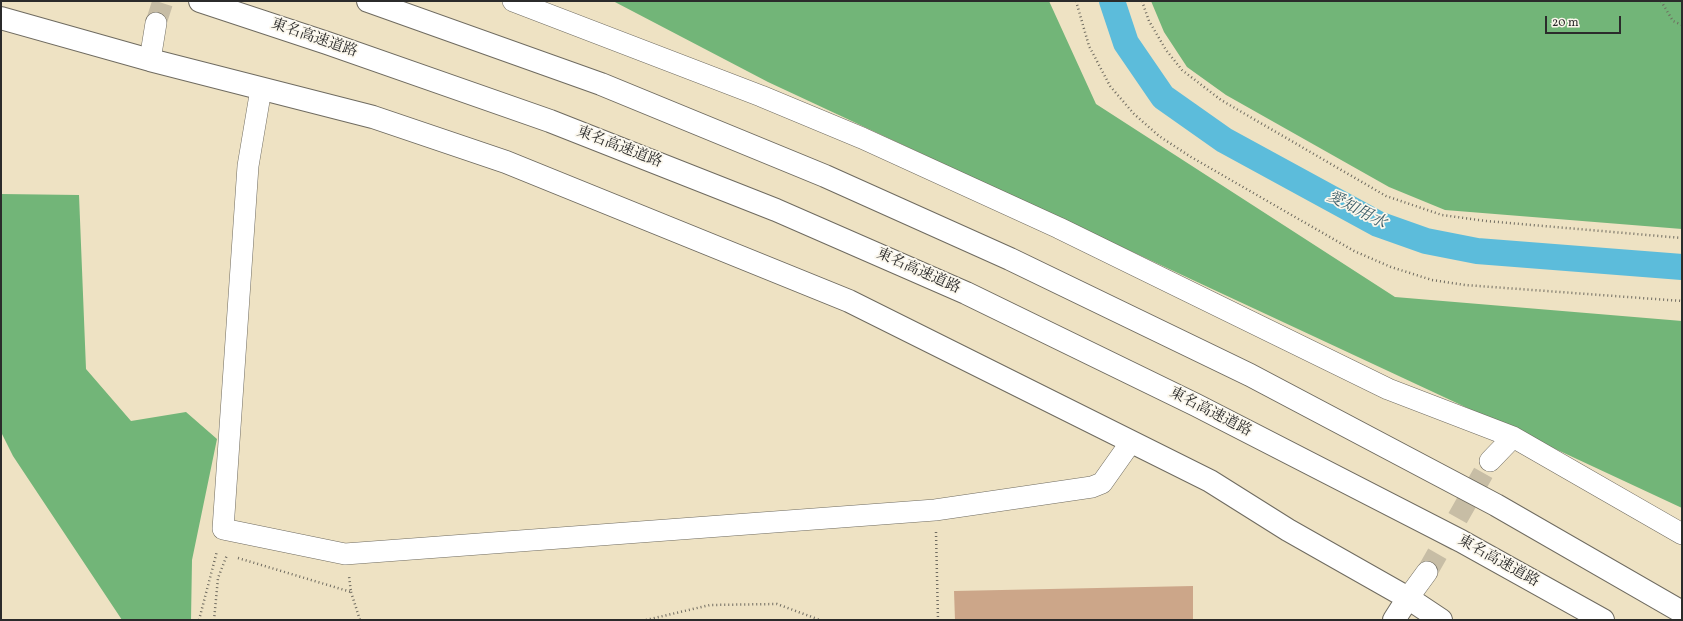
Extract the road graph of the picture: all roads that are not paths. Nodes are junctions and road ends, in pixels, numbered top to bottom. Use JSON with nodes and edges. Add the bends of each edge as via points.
{"nodes":[{"id":1,"x":200,"y":1,"type":"edge"},
{"id":2,"x":368,"y":1,"type":"edge"},
{"id":3,"x":513,"y":1,"type":"edge"},
{"id":4,"x":1,"y":18,"type":"edge"},
{"id":5,"x":156,"y":23,"type":"tunnel mouth"},
{"id":6,"x":150,"y":60,"type":"junction"},
{"id":7,"x":261,"y":89,"type":"junction"},
{"id":8,"x":1513,"y":436,"type":"junction"},
{"id":9,"x":1131,"y":442,"type":"junction"},
{"id":10,"x":1490,"y":461,"type":"tunnel mouth"},
{"id":11,"x":1682,"y":534,"type":"edge"},
{"id":12,"x":1427,"y":572,"type":"tunnel mouth"},
{"id":13,"x":1408,"y":598,"type":"junction"},
{"id":14,"x":1682,"y":612,"type":"edge"},
{"id":15,"x":1394,"y":620,"type":"edge"},
{"id":16,"x":1441,"y":620,"type":"edge"},
{"id":17,"x":1603,"y":620,"type":"edge"}],
"edges":[{"from":1,"to":17,"type":"main road","name":"東名高速道路","via":[[550,121],[776,210],[966,293],[1196,405],[1447,533]]},
{"from":2,"to":14,"type":"main road","via":[[601,84],[825,176],[1010,259],[1264,382],[1496,506]]},
{"from":3,"to":8,"type":"street","via":[[761,96],[862,138],[1059,228],[1388,389]]},
{"from":4,"to":6,"type":"main road"},
{"from":5,"to":6,"type":"street"},
{"from":6,"to":7,"type":"main road"},
{"from":7,"to":9,"type":"main road","via":[[373,117],[506,162],[849,300]]},
{"from":7,"to":9,"type":"street","via":[[248,166],[223,529],[345,554],[935,510],[1092,487],[1102,483]]},
{"from":8,"to":10,"type":"street"},
{"from":8,"to":11,"type":"street"},
{"from":9,"to":13,"type":"main road","via":[[1210,481],[1288,530]]},
{"from":12,"to":13,"type":"street"},
{"from":13,"to":15,"type":"main road"},
{"from":13,"to":16,"type":"main road"}]}
